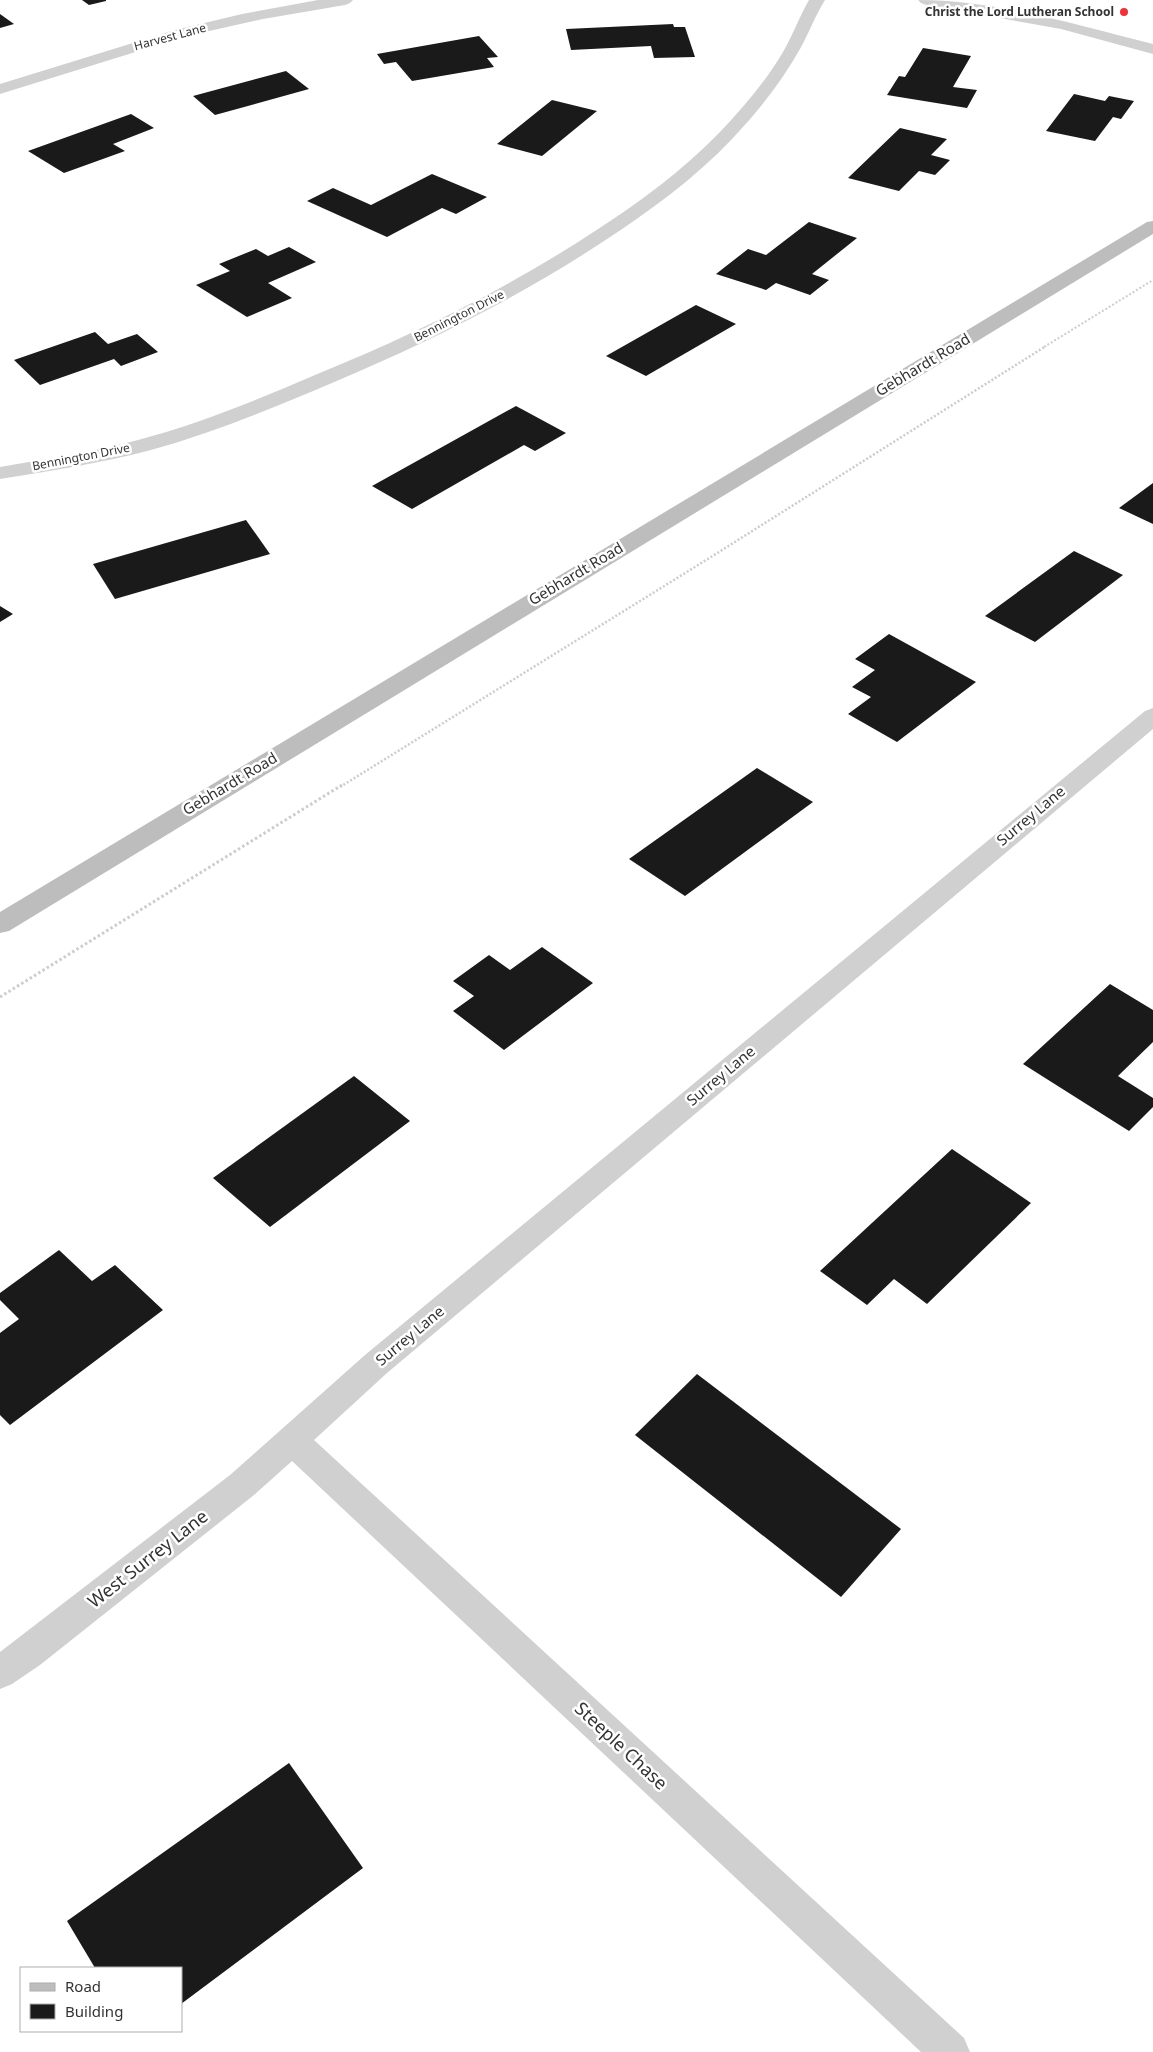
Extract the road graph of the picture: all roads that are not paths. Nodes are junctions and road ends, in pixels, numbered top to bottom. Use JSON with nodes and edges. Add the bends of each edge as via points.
{"nodes":[{"id":1,"x":345,"y":0,"type":"edge"},
{"id":2,"x":817,"y":0,"type":"edge"},
{"id":3,"x":926,"y":0,"type":"edge"},
{"id":4,"x":1153,"y":49,"type":"edge"},
{"id":5,"x":0,"y":89,"type":"edge"},
{"id":6,"x":1153,"y":226,"type":"edge"},
{"id":7,"x":0,"y":473,"type":"edge"},
{"id":8,"x":1153,"y":716,"type":"edge"},
{"id":9,"x":0,"y":924,"type":"edge"},
{"id":10,"x":292,"y":1440,"type":"junction"},
{"id":11,"x":0,"y":1672,"type":"edge"},
{"id":12,"x":950,"y":2052,"type":"edge"}],
"edges":[{"from":1,"to":5,"type":"street","name":"Harvest Lane","via":[[181,33]]},
{"from":2,"to":7,"type":"street","name":"Bennington Drive","via":[[794,45],[756,102],[723,138],[644,206],[523,284],[454,321],[352,367],[210,424],[144,445]]},
{"from":3,"to":4,"type":"street","via":[[1062,25]]},
{"from":6,"to":9,"type":"street","name":"Gebhardt Road"},
{"from":8,"to":10,"type":"street","name":"Surrey Lane","via":[[376,1364]]},
{"from":10,"to":11,"type":"street","name":"West Surrey Lane","via":[[242,1485]]},
{"from":10,"to":12,"type":"street","name":"Steeple Chase"}]}
